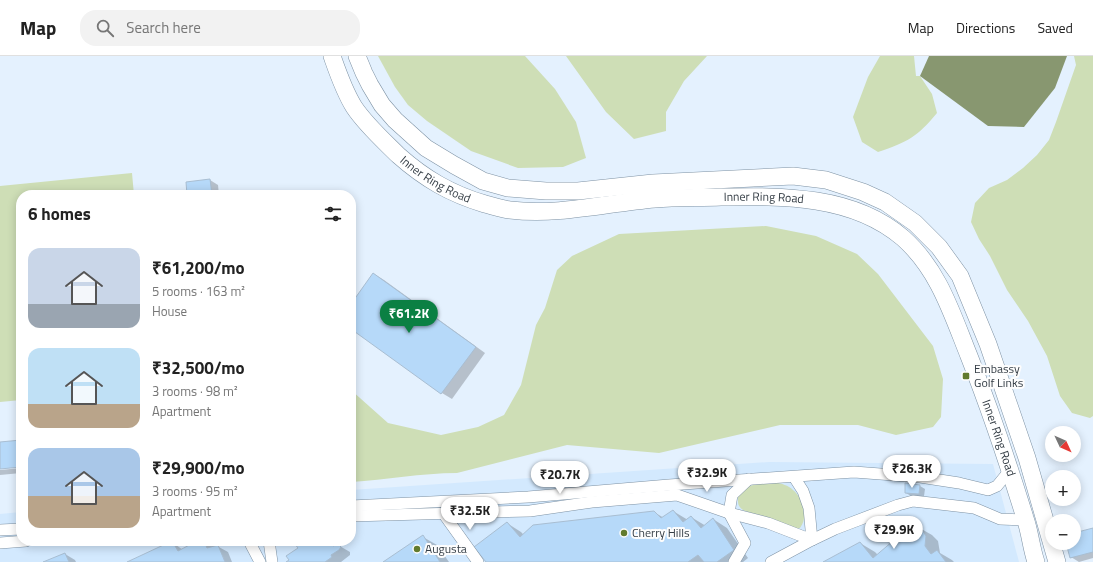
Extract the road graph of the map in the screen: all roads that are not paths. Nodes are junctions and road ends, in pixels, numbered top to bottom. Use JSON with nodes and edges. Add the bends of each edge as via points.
{"nodes":[{"id":1,"x":332,"y":56,"type":"edge"},
{"id":2,"x":357,"y":56,"type":"edge"},
{"id":3,"x":1010,"y":470,"type":"junction"},
{"id":4,"x":794,"y":477,"type":"junction"},
{"id":5,"x":749,"y":479,"type":"junction"},
{"id":6,"x":356,"y":506,"type":"edge"},
{"id":7,"x":443,"y":513,"type":"junction"},
{"id":8,"x":729,"y":513,"type":"junction"},
{"id":9,"x":356,"y":516,"type":"edge"},
{"id":10,"x":1026,"y":520,"type":"junction"},
{"id":11,"x":16,"y":529,"type":"edge"},
{"id":12,"x":0,"y":530,"type":"edge"},
{"id":13,"x":812,"y":540,"type":"junction"},
{"id":14,"x":16,"y":542,"type":"edge"},
{"id":15,"x":0,"y":544,"type":"edge"},
{"id":16,"x":252,"y":546,"type":"edge"},
{"id":17,"x":269,"y":546,"type":"edge"},
{"id":18,"x":260,"y":562,"type":"edge"},
{"id":19,"x":272,"y":562,"type":"edge"},
{"id":20,"x":478,"y":562,"type":"edge"},
{"id":21,"x":734,"y":562,"type":"edge"},
{"id":22,"x":772,"y":562,"type":"edge"},
{"id":23,"x":1036,"y":562,"type":"edge"},
{"id":24,"x":1057,"y":562,"type":"edge"}],
"edges":[{"from":1,"to":3,"type":"main road","name":"Inner Ring Road","via":[[342,86],[350,100],[378,135],[413,168],[464,198],[524,211],[580,209],[656,199],[768,196],[816,200],[875,218],[903,238],[938,281],[995,423]]},
{"from":2,"to":24,"type":"main road","name":"Inner Ring Road","via":[[370,85],[395,120],[426,148],[483,181],[508,188],[578,191],[653,183],[793,176],[826,180],[863,192],[885,202],[915,223],[939,247],[960,276],[966,290],[988,344],[1027,458]]},
{"from":3,"to":4,"type":"street","via":[[997,486],[988,490],[920,477],[854,472]]},
{"from":3,"to":10,"type":"main road","name":"Inner Ring Road"},
{"from":4,"to":5,"type":"street"},
{"from":4,"to":13,"type":"street","via":[[803,491],[809,508]]},
{"from":5,"to":6,"type":"street","via":[[528,497]]},
{"from":5,"to":8,"type":"street","via":[[732,496]]},
{"from":7,"to":8,"type":"street","via":[[530,511],[592,502],[678,495]]},
{"from":7,"to":9,"type":"street"},
{"from":7,"to":20,"type":"street"},
{"from":8,"to":13,"type":"street","via":[[768,523]]},
{"from":8,"to":21,"type":"street","via":[[745,543]]},
{"from":10,"to":13,"type":"street","via":[[1000,519],[974,508],[913,502],[898,505]]},
{"from":10,"to":23,"type":"main road","name":"Inner Ring Road"},
{"from":11,"to":12,"type":"street"},
{"from":13,"to":22,"type":"street"},
{"from":14,"to":15,"type":"street"},
{"from":16,"to":18,"type":"street"},
{"from":17,"to":19,"type":"street"}]}
